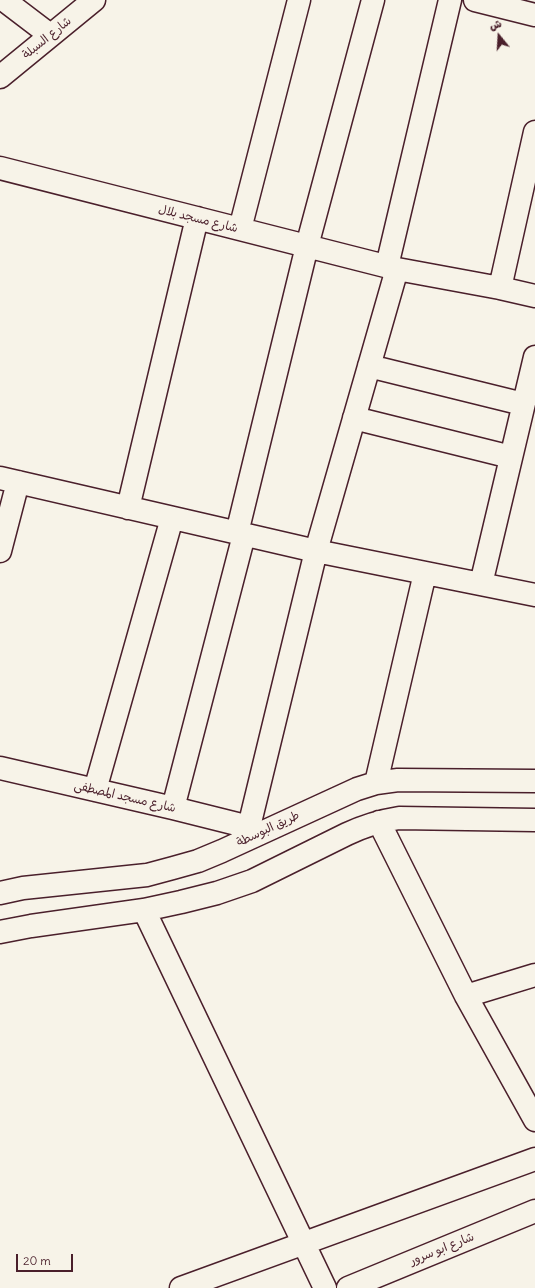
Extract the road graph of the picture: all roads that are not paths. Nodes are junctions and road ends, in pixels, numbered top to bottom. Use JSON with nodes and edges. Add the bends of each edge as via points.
{"nodes":[{"id":1,"x":5,"y":0,"type":"edge"},
{"id":2,"x":94,"y":0,"type":"edge"},
{"id":3,"x":299,"y":0,"type":"edge"},
{"id":4,"x":373,"y":0,"type":"edge"},
{"id":5,"x":450,"y":0,"type":"edge"},
{"id":6,"x":475,"y":0,"type":"edge"},
{"id":7,"x":535,"y":15,"type":"edge"},
{"id":8,"x":50,"y":35,"type":"junction"},
{"id":9,"x":0,"y":77,"type":"edge"},
{"id":10,"x":535,"y":132,"type":"edge"},
{"id":11,"x":0,"y":168,"type":"edge"},
{"id":12,"x":197,"y":218,"type":"junction"},
{"id":13,"x":240,"y":229,"type":"junction"},
{"id":14,"x":306,"y":246,"type":"junction"},
{"id":15,"x":392,"y":268,"type":"junction"},
{"id":16,"x":500,"y":288,"type":"junction"},
{"id":17,"x":535,"y":296,"type":"edge"},
{"id":18,"x":535,"y":356,"type":"edge"},
{"id":19,"x":369,"y":366,"type":"junction"},
{"id":20,"x":523,"y":404,"type":"junction"},
{"id":21,"x":354,"y":418,"type":"junction"},
{"id":22,"x":511,"y":457,"type":"junction"},
{"id":23,"x":9,"y":480,"type":"edge"},
{"id":24,"x":128,"y":508,"type":"junction"},
{"id":25,"x":172,"y":518,"type":"junction"},
{"id":26,"x":240,"y":534,"type":"junction"},
{"id":27,"x":0,"y":550,"type":"edge"},
{"id":28,"x":316,"y":551,"type":"junction"},
{"id":29,"x":425,"y":573,"type":"junction"},
{"id":30,"x":481,"y":584,"type":"junction"},
{"id":31,"x":535,"y":595,"type":"edge"},
{"id":32,"x":0,"y":768,"type":"edge"},
{"id":33,"x":535,"y":781,"type":"edge"},
{"id":34,"x":376,"y":783,"type":"junction"},
{"id":35,"x":95,"y":790,"type":"junction"},
{"id":36,"x":173,"y":808,"type":"junction"},
{"id":37,"x":535,"y":820,"type":"edge"},
{"id":38,"x":379,"y":822,"type":"junction"},
{"id":39,"x":247,"y":833,"type":"junction"},
{"id":40,"x":0,"y":893,"type":"edge"},
{"id":41,"x":144,"y":910,"type":"junction"},
{"id":42,"x":0,"y":932,"type":"edge"},
{"id":43,"x":535,"y":975,"type":"edge"},
{"id":44,"x":466,"y":996,"type":"junction"},
{"id":45,"x":535,"y":1120,"type":"edge"},
{"id":46,"x":535,"y":1158,"type":"edge"},
{"id":47,"x":535,"y":1211,"type":"edge"},
{"id":48,"x":303,"y":1243,"type":"junction"},
{"id":49,"x":182,"y":1288,"type":"edge"},
{"id":50,"x":326,"y":1288,"type":"edge"},
{"id":51,"x":348,"y":1288,"type":"edge"}],
"edges":[{"from":1,"to":8,"type":"street"},
{"from":2,"to":8,"type":"street","name":"شارع السبلة"},
{"from":3,"to":13,"type":"street"},
{"from":4,"to":14,"type":"street"},
{"from":5,"to":15,"type":"street"},
{"from":6,"to":7,"type":"street"},
{"from":8,"to":9,"type":"street","name":"شارع السبلة"},
{"from":10,"to":16,"type":"street"},
{"from":11,"to":12,"type":"street","name":"شارع مسجد بلال"},
{"from":12,"to":13,"type":"street","name":"شارع مسجد بلال"},
{"from":12,"to":24,"type":"street"},
{"from":13,"to":14,"type":"street","name":"شارع مسجد بلال"},
{"from":14,"to":15,"type":"street","name":"شارع مسجد بلال"},
{"from":14,"to":26,"type":"street"},
{"from":15,"to":16,"type":"street","name":"شارع مسجد بلال"},
{"from":15,"to":19,"type":"street"},
{"from":16,"to":17,"type":"street","name":"شارع مسجد بلال"},
{"from":18,"to":20,"type":"street"},
{"from":19,"to":20,"type":"street"},
{"from":19,"to":21,"type":"street"},
{"from":20,"to":22,"type":"street"},
{"from":21,"to":22,"type":"street"},
{"from":21,"to":28,"type":"street"},
{"from":22,"to":30,"type":"street"},
{"from":23,"to":24,"type":"street"},
{"from":23,"to":27,"type":"street"},
{"from":24,"to":25,"type":"street"},
{"from":25,"to":26,"type":"street"},
{"from":25,"to":35,"type":"street"},
{"from":26,"to":28,"type":"street"},
{"from":26,"to":36,"type":"street"},
{"from":28,"to":29,"type":"street"},
{"from":28,"to":39,"type":"street"},
{"from":29,"to":30,"type":"street"},
{"from":29,"to":34,"type":"street"},
{"from":30,"to":31,"type":"street"},
{"from":32,"to":35,"type":"street","name":"شارع مسجد المصطفى"},
{"from":33,"to":34,"type":"street","name":"طريق البوسطة","via":[[398,780]]},
{"from":34,"to":39,"type":"street","name":"طريق البوسطة"},
{"from":35,"to":36,"type":"street","name":"شارع مسجد المصطفى"},
{"from":36,"to":39,"type":"street","name":"شارع مسجد المصطفى"},
{"from":37,"to":38,"type":"street","via":[[406,818]]},
{"from":38,"to":41,"type":"street","via":[[347,834],[252,881],[217,893]]},
{"from":38,"to":44,"type":"street"},
{"from":39,"to":40,"type":"street","name":"طريق البوسطة","via":[[222,851],[147,875],[24,888]]},
{"from":41,"to":42,"type":"street"},
{"from":41,"to":48,"type":"street"},
{"from":43,"to":44,"type":"street"},
{"from":44,"to":45,"type":"street"},
{"from":46,"to":48,"type":"street"},
{"from":47,"to":51,"type":"street","name":"شارع ابو سرور"},
{"from":48,"to":49,"type":"street"},
{"from":48,"to":50,"type":"street"}]}
